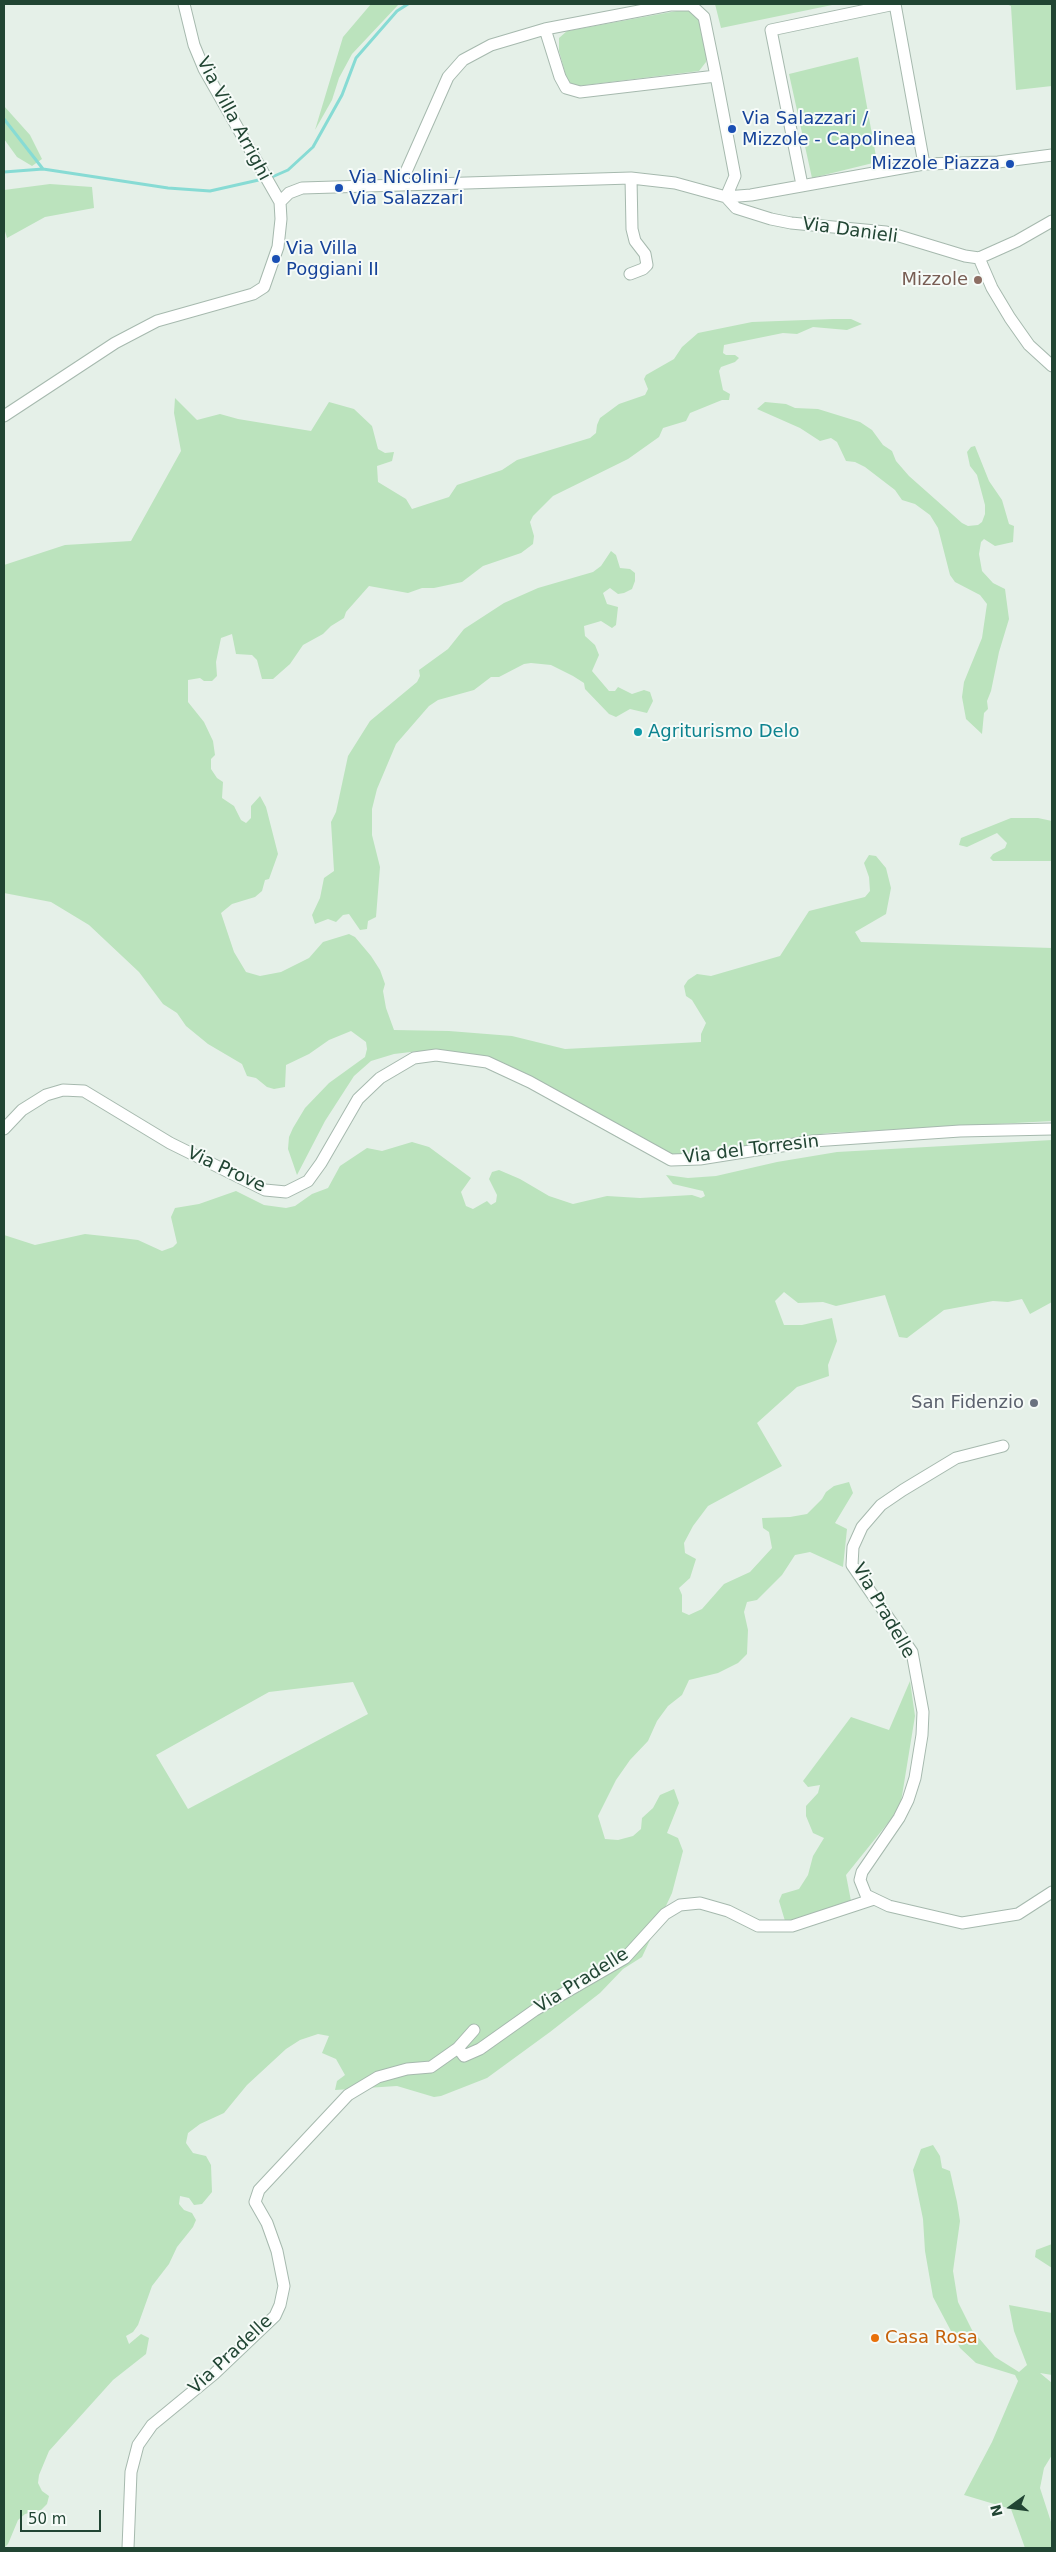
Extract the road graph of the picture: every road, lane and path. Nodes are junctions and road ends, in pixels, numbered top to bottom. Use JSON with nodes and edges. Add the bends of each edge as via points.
{"nodes":[{"id":1,"x":184,"y":4,"type":"edge"},
{"id":2,"x":545,"y":29,"type":"junction"},
{"id":3,"x":716,"y":76,"type":"junction"},
{"id":4,"x":1052,"y":155,"type":"edge"},
{"id":5,"x":924,"y":164,"type":"junction"},
{"id":6,"x":631,"y":178,"type":"junction"},
{"id":7,"x":401,"y":183,"type":"junction"},
{"id":8,"x":802,"y":185,"type":"junction"},
{"id":9,"x":726,"y":196,"type":"junction"},
{"id":10,"x":278,"y":200,"type":"junction"},
{"id":11,"x":1052,"y":221,"type":"edge"},
{"id":12,"x":979,"y":258,"type":"junction"},
{"id":13,"x":630,"y":274,"type":"dead end"},
{"id":14,"x":1051,"y":361,"type":"edge"},
{"id":15,"x":4,"y":416,"type":"edge"},
{"id":16,"x":414,"y":1058,"type":"joint"},
{"id":17,"x":4,"y":1129,"type":"edge"},
{"id":18,"x":1052,"y":1129,"type":"edge"},
{"id":19,"x":1003,"y":1446,"type":"dead end"},
{"id":20,"x":1052,"y":1892,"type":"edge"},
{"id":21,"x":874,"y":1899,"type":"junction"},
{"id":22,"x":474,"y":2030,"type":"dead end"},
{"id":23,"x":458,"y":2048,"type":"junction"},
{"id":24,"x":128,"y":2548,"type":"edge"}],
"edges":[{"from":1,"to":10,"type":"street","name":"Via Villa Arrighi","via":[[204,69]]},
{"from":2,"to":3,"type":"street","via":[[566,88],[580,92]]},
{"from":2,"to":3,"type":"street","via":[[670,5],[691,5],[704,17]]},
{"from":2,"to":7,"type":"street","via":[[492,45],[463,60],[448,77]]},
{"from":3,"to":9,"type":"street","via":[[735,176]]},
{"from":4,"to":5,"type":"street","via":[[998,162]]},
{"from":5,"to":8,"type":"street"},
{"from":5,"to":8,"type":"street","via":[[895,4],[771,30]]},
{"from":6,"to":7,"type":"street"},
{"from":6,"to":9,"type":"street","via":[[675,183]]},
{"from":6,"to":13,"type":"street","via":[[632,229],[647,265]]},
{"from":7,"to":10,"type":"street","via":[[302,188]]},
{"from":8,"to":9,"type":"street","via":[[751,195]]},
{"from":9,"to":12,"type":"street","name":"Via Danieli","via":[[736,208],[771,219],[886,232]]},
{"from":10,"to":15,"type":"street","via":[[281,219],[278,247],[264,287],[253,294],[157,321],[115,343]]},
{"from":11,"to":12,"type":"street"},
{"from":12,"to":14,"type":"street","via":[[1010,318],[1029,345]]},
{"from":16,"to":17,"type":"street","name":"Via Prove","via":[[380,1078],[358,1099],[308,1181],[286,1192],[265,1190],[170,1144],[84,1092],[63,1090],[46,1095],[22,1110]]},
{"from":16,"to":18,"type":"street","name":"Via del Torresin","via":[[436,1054],[487,1062],[530,1082],[671,1160],[700,1160],[814,1141],[960,1131]]},
{"from":19,"to":21,"type":"street","name":"Via Pradelle","via":[[956,1458],[903,1490],[881,1505],[862,1526],[853,1547],[852,1565],[912,1652],[923,1712],[915,1778],[908,1800],[862,1872],[862,1888]]},
{"from":20,"to":21,"type":"street","via":[[1018,1914],[962,1923],[897,1908]]},
{"from":21,"to":23,"type":"street","name":"Via Pradelle","via":[[792,1926],[758,1926],[728,1911],[700,1903],[680,1905],[665,1914],[625,1958],[534,2010],[480,2049],[464,2056]]},
{"from":22,"to":23,"type":"street","name":"Via Pradelle"},
{"from":23,"to":24,"type":"street","name":"Via Pradelle","via":[[430,2067],[378,2077],[348,2095],[259,2190],[255,2202],[277,2251],[284,2286],[280,2305],[275,2316],[214,2374],[152,2425],[138,2445],[131,2472]]}]}
